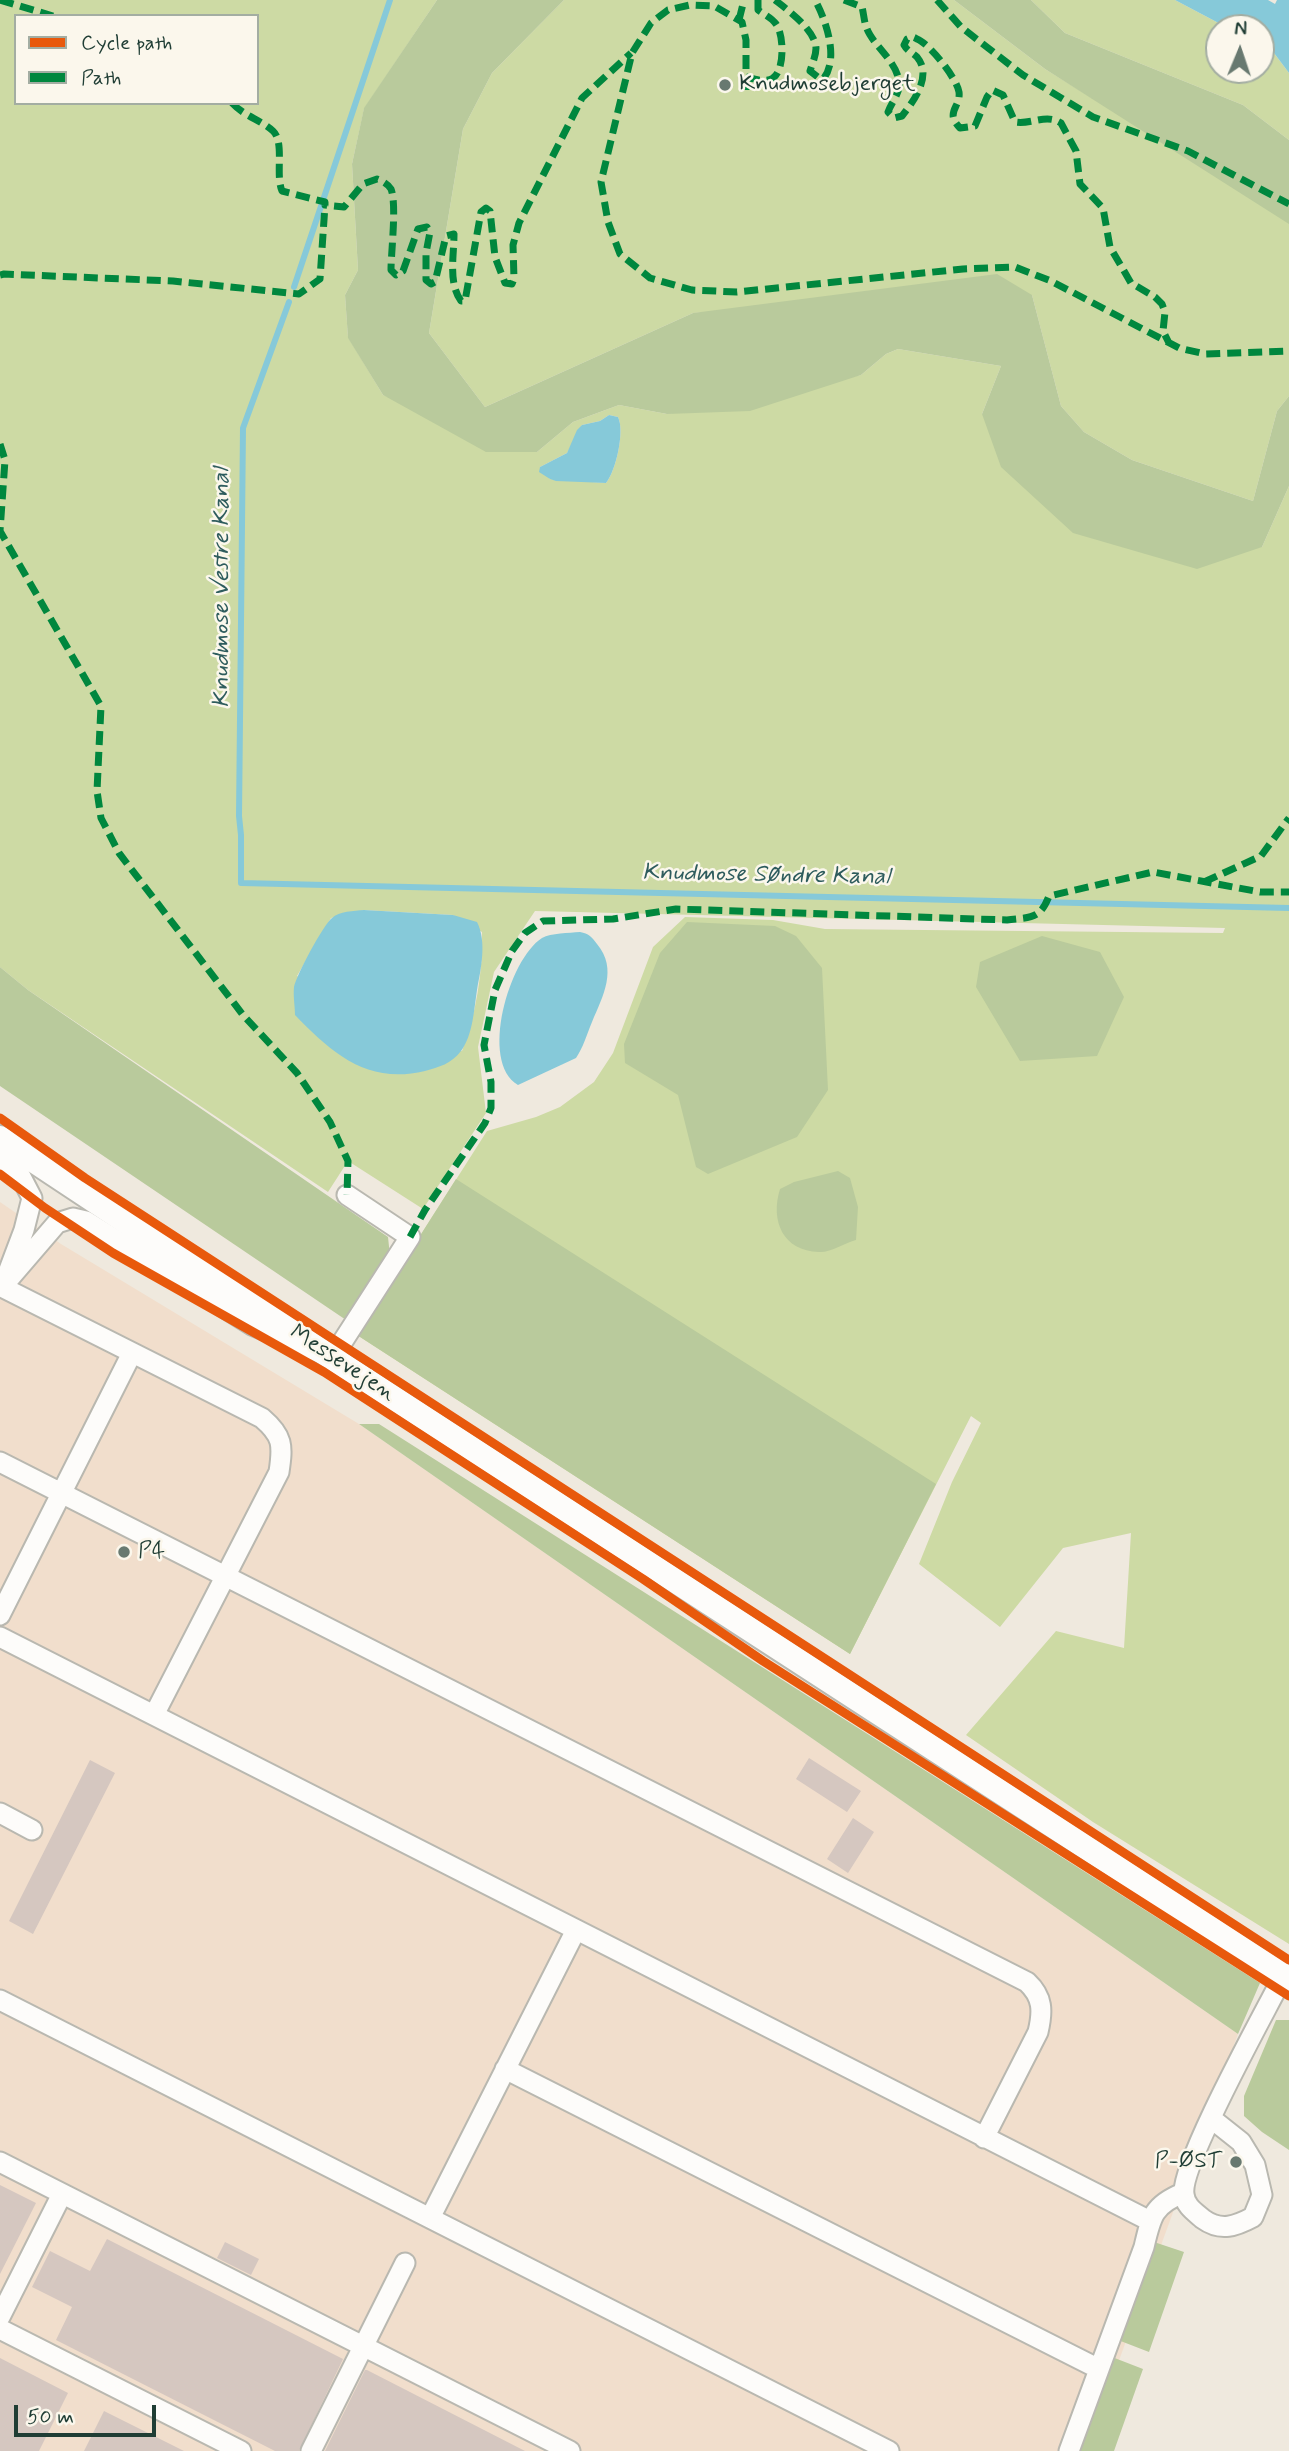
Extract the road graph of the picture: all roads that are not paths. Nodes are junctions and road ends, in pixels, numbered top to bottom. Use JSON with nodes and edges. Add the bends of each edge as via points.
{"nodes":[{"id":1,"x":0,"y":1138,"type":"edge"},
{"id":2,"x":0,"y":1158,"type":"edge"},
{"id":3,"x":347,"y":1195,"type":"dead end"},
{"id":4,"x":1,"y":1288,"type":"edge"},
{"id":5,"x":132,"y":1353,"type":"junction"},
{"id":6,"x":332,"y":1358,"type":"junction"},
{"id":7,"x":0,"y":1462,"type":"edge"},
{"id":8,"x":62,"y":1493,"type":"junction"},
{"id":9,"x":225,"y":1576,"type":"junction"},
{"id":10,"x":0,"y":1615,"type":"edge"},
{"id":11,"x":0,"y":1637,"type":"edge"},
{"id":12,"x":154,"y":1715,"type":"junction"},
{"id":13,"x":0,"y":1813,"type":"edge"},
{"id":14,"x":32,"y":1829,"type":"dead end"},
{"id":15,"x":576,"y":1930,"type":"junction"},
{"id":16,"x":1287,"y":1978,"type":"edge"},
{"id":17,"x":0,"y":2000,"type":"edge"},
{"id":18,"x":505,"y":2069,"type":"junction"},
{"id":19,"x":1212,"y":2119,"type":"junction"},
{"id":20,"x":984,"y":2138,"type":"junction"},
{"id":21,"x":0,"y":2162,"type":"edge"},
{"id":22,"x":1184,"y":2193,"type":"junction"},
{"id":23,"x":62,"y":2194,"type":"junction"},
{"id":24,"x":430,"y":2218,"type":"junction"},
{"id":25,"x":1150,"y":2221,"type":"junction"},
{"id":26,"x":405,"y":2263,"type":"dead end"},
{"id":27,"x":0,"y":2317,"type":"edge"},
{"id":28,"x":0,"y":2329,"type":"edge"},
{"id":29,"x":363,"y":2346,"type":"junction"},
{"id":30,"x":1099,"y":2369,"type":"junction"},
{"id":31,"x":241,"y":2451,"type":"edge"},
{"id":32,"x":311,"y":2451,"type":"edge"},
{"id":33,"x":570,"y":2451,"type":"edge"},
{"id":34,"x":888,"y":2451,"type":"edge"},
{"id":35,"x":1069,"y":2451,"type":"edge"}],
"edges":[{"from":1,"to":6,"type":"main road","name":"Messevejen"},
{"from":2,"to":4,"type":"street","via":[[18,1171],[32,1198]]},
{"from":3,"to":6,"type":"street","via":[[410,1237]]},
{"from":4,"to":5,"type":"street"},
{"from":4,"to":6,"type":"street","via":[[57,1223],[73,1218],[86,1221],[252,1325]]},
{"from":5,"to":8,"type":"street"},
{"from":5,"to":9,"type":"street","via":[[262,1418],[281,1441],[279,1472]]},
{"from":6,"to":16,"type":"main road","name":"Messevejen"},
{"from":7,"to":8,"type":"street"},
{"from":8,"to":9,"type":"street"},
{"from":8,"to":10,"type":"street"},
{"from":9,"to":12,"type":"street"},
{"from":9,"to":20,"type":"street","via":[[1027,1982],[1042,2004],[1038,2032]]},
{"from":11,"to":12,"type":"street"},
{"from":12,"to":15,"type":"street"},
{"from":13,"to":14,"type":"street"},
{"from":15,"to":18,"type":"street"},
{"from":15,"to":20,"type":"street"},
{"from":16,"to":19,"type":"street","name":"Messevejen","via":[[1277,1988]]},
{"from":17,"to":24,"type":"street"},
{"from":18,"to":24,"type":"street"},
{"from":18,"to":30,"type":"street"},
{"from":19,"to":22,"type":"street","name":"Messevejen","via":[[1188,2169]]},
{"from":19,"to":22,"type":"street","via":[[1241,2142],[1255,2165],[1262,2195],[1253,2217],[1232,2228],[1208,2222],[1189,2207]]},
{"from":20,"to":25,"type":"street"},
{"from":21,"to":23,"type":"street"},
{"from":22,"to":25,"type":"street","via":[[1161,2205]]},
{"from":23,"to":27,"type":"street"},
{"from":23,"to":29,"type":"street"},
{"from":24,"to":34,"type":"street"},
{"from":25,"to":30,"type":"street"},
{"from":26,"to":29,"type":"street"},
{"from":28,"to":31,"type":"street"},
{"from":29,"to":32,"type":"street"},
{"from":29,"to":33,"type":"street"},
{"from":30,"to":35,"type":"street"}]}
